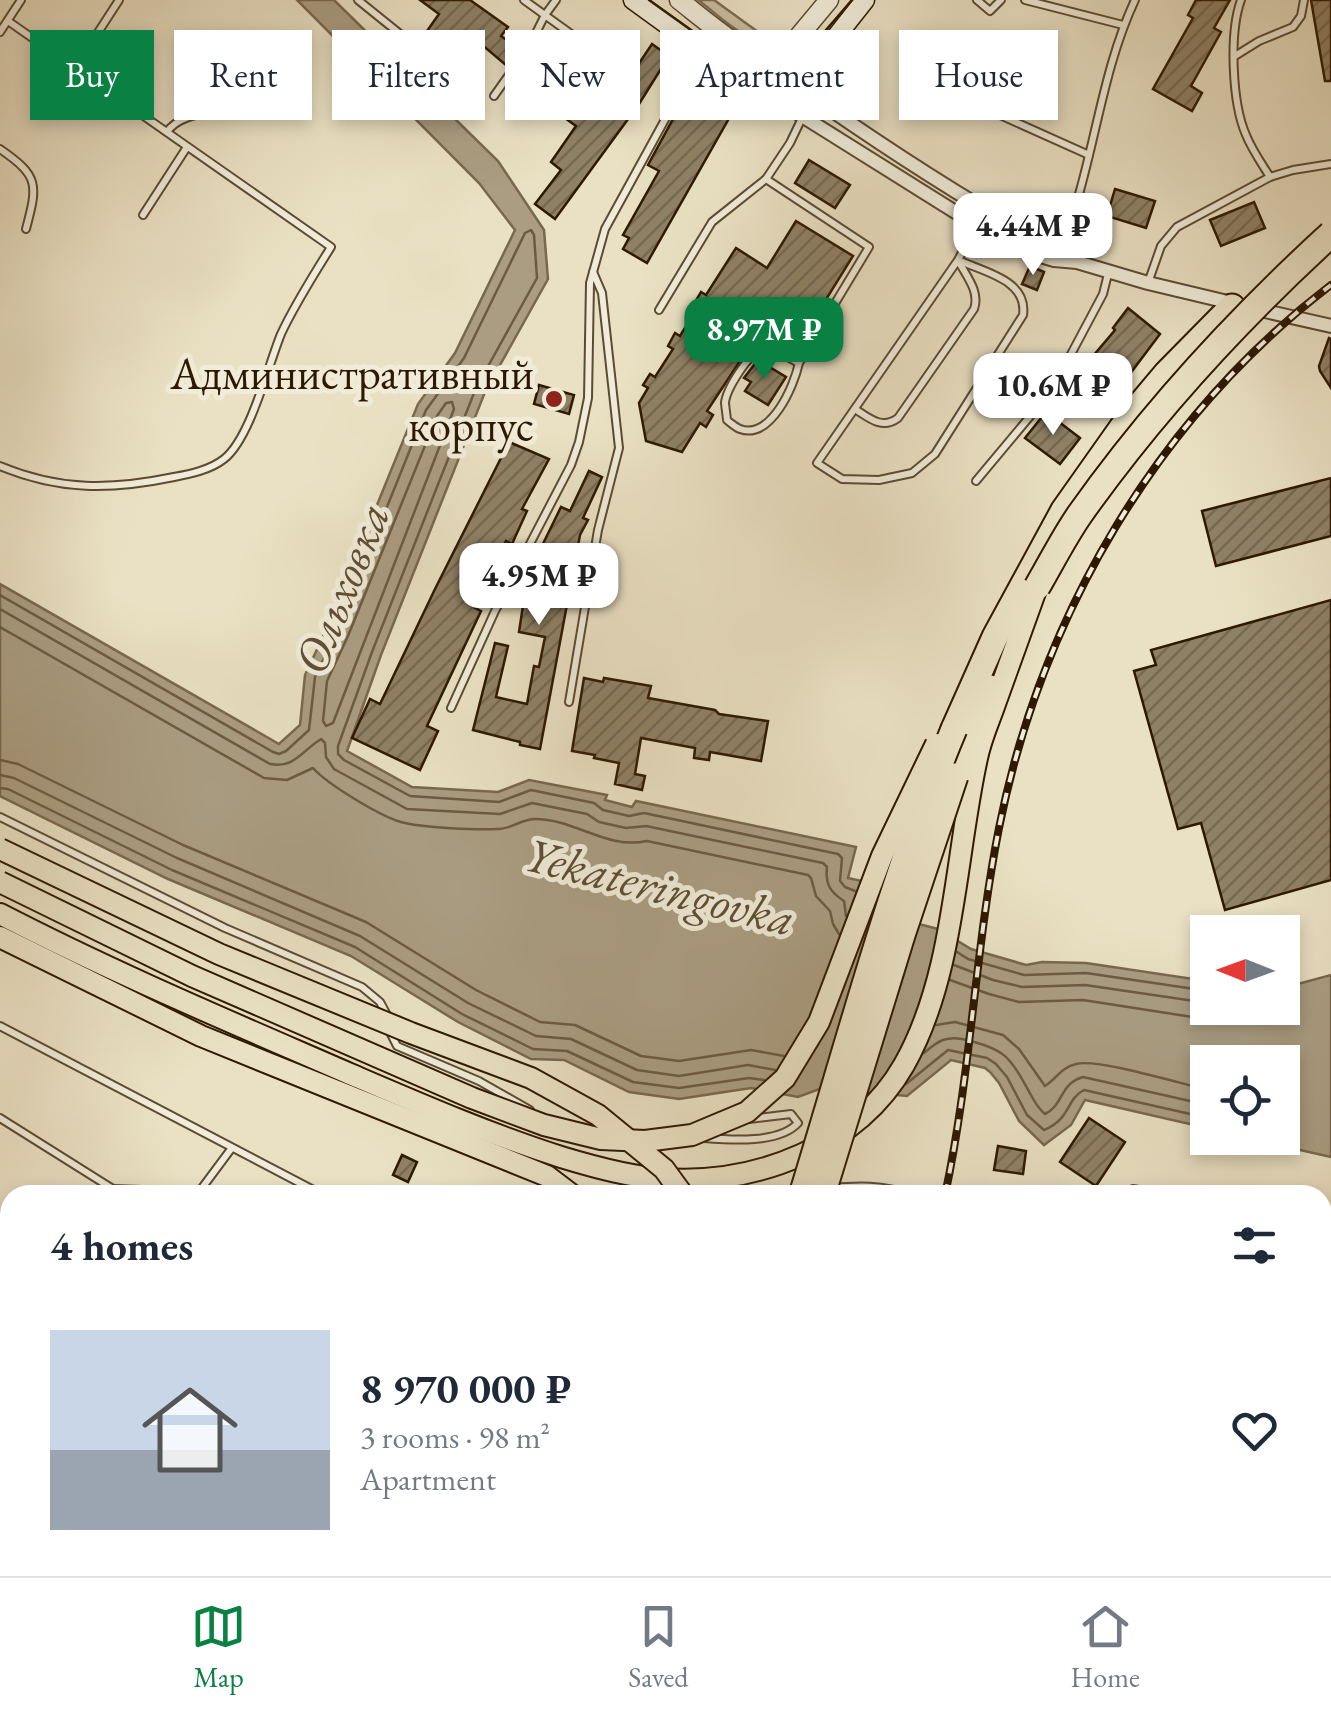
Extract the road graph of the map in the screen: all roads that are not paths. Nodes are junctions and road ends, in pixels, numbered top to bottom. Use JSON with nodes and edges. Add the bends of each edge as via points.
{"nodes":[{"id":1,"x":21,"y":0,"type":"edge"},
{"id":2,"x":119,"y":0,"type":"edge"},
{"id":3,"x":358,"y":0,"type":"edge"},
{"id":4,"x":524,"y":0,"type":"edge"},
{"id":5,"x":556,"y":0,"type":"edge"},
{"id":6,"x":633,"y":0,"type":"edge"},
{"id":7,"x":679,"y":0,"type":"edge"},
{"id":8,"x":829,"y":0,"type":"edge"},
{"id":9,"x":864,"y":0,"type":"edge"},
{"id":10,"x":978,"y":0,"type":"edge"},
{"id":11,"x":1001,"y":0,"type":"edge"},
{"id":12,"x":1025,"y":0,"type":"edge"},
{"id":13,"x":1136,"y":0,"type":"edge"},
{"id":14,"x":1241,"y":0,"type":"edge"},
{"id":15,"x":1304,"y":0,"type":"edge"},
{"id":16,"x":545,"y":15,"type":"junction"},
{"id":17,"x":8,"y":21,"type":"junction"},
{"id":18,"x":1124,"y":25,"type":"junction"},
{"id":19,"x":100,"y":30,"type":"edge"},
{"id":20,"x":395,"y":30,"type":"edge"},
{"id":21,"x":566,"y":30,"type":"edge"},
{"id":22,"x":674,"y":30,"type":"edge"},
{"id":23,"x":719,"y":30,"type":"edge"},
{"id":24,"x":803,"y":30,"type":"edge"},
{"id":25,"x":841,"y":30,"type":"edge"},
{"id":26,"x":0,"y":32,"type":"edge"},
{"id":27,"x":30,"y":36,"type":"edge"},
{"id":28,"x":1234,"y":56,"type":"junction"},
{"id":29,"x":494,"y":96,"type":"dead end"},
{"id":30,"x":149,"y":120,"type":"edge"},
{"id":31,"x":181,"y":120,"type":"edge"},
{"id":32,"x":664,"y":120,"type":"edge"},
{"id":33,"x":795,"y":120,"type":"edge"},
{"id":34,"x":808,"y":120,"type":"edge"},
{"id":35,"x":845,"y":120,"type":"edge"},
{"id":36,"x":1013,"y":120,"type":"edge"},
{"id":37,"x":166,"y":132,"type":"junction"},
{"id":38,"x":187,"y":147,"type":"junction"},
{"id":39,"x":0,"y":149,"type":"edge"},
{"id":40,"x":1088,"y":154,"type":"junction"},
{"id":41,"x":1331,"y":164,"type":"edge"},
{"id":42,"x":1270,"y":178,"type":"junction"},
{"id":43,"x":766,"y":179,"type":"junction"},
{"id":44,"x":985,"y":210,"type":"junction"},
{"id":45,"x":143,"y":215,"type":"dead end"},
{"id":46,"x":1331,"y":216,"type":"edge"},
{"id":47,"x":976,"y":225,"type":"junction"},
{"id":48,"x":26,"y":229,"type":"dead end"},
{"id":49,"x":1331,"y":234,"type":"edge"},
{"id":50,"x":1060,"y":249,"type":"junction"},
{"id":51,"x":958,"y":260,"type":"junction"},
{"id":52,"x":1076,"y":262,"type":"junction"},
{"id":53,"x":593,"y":271,"type":"junction"},
{"id":54,"x":1108,"y":272,"type":"junction"},
{"id":55,"x":1148,"y":283,"type":"junction"},
{"id":56,"x":659,"y":310,"type":"dead end"},
{"id":57,"x":1331,"y":326,"type":"edge"},
{"id":58,"x":799,"y":363,"type":"junction"},
{"id":59,"x":854,"y":409,"type":"junction"},
{"id":60,"x":0,"y":466,"type":"edge"},
{"id":61,"x":976,"y":481,"type":"dead end"},
{"id":62,"x":1037,"y":587,"type":"junction"},
{"id":63,"x":995,"y":637,"type":"junction"},
{"id":64,"x":569,"y":702,"type":"dead end"},
{"id":65,"x":450,"y":708,"type":"dead end"},
{"id":66,"x":0,"y":817,"type":"edge"},
{"id":67,"x":0,"y":849,"type":"edge"},
{"id":68,"x":0,"y":882,"type":"edge"},
{"id":69,"x":0,"y":914,"type":"edge"},
{"id":70,"x":0,"y":937,"type":"edge"},
{"id":71,"x":0,"y":1026,"type":"edge"},
{"id":72,"x":0,"y":1118,"type":"edge"},
{"id":73,"x":658,"y":1135,"type":"junction"},
{"id":74,"x":232,"y":1148,"type":"junction"},
{"id":75,"x":100,"y":1185,"type":"edge"},
{"id":76,"x":208,"y":1185,"type":"edge"},
{"id":77,"x":304,"y":1185,"type":"edge"},
{"id":78,"x":558,"y":1185,"type":"edge"},
{"id":79,"x":680,"y":1185,"type":"edge"},
{"id":80,"x":686,"y":1185,"type":"edge"},
{"id":81,"x":702,"y":1185,"type":"edge"},
{"id":82,"x":805,"y":1185,"type":"edge"},
{"id":83,"x":825,"y":1185,"type":"edge"}],
"edges":[{"from":1,"to":17,"type":"lane"},
{"from":2,"to":19,"type":"lane"},
{"from":3,"to":20,"type":"lane"},
{"from":4,"to":16,"type":"lane"},
{"from":5,"to":16,"type":"lane"},
{"from":6,"to":22,"type":"main road"},
{"from":7,"to":23,"type":"main road"},
{"from":8,"to":24,"type":"main road"},
{"from":9,"to":25,"type":"main road"},
{"from":10,"to":11,"type":"lane","via":[[990,12]]},
{"from":12,"to":18,"type":"lane"},
{"from":13,"to":18,"type":"lane"},
{"from":14,"to":28,"type":"lane"},
{"from":15,"to":28,"type":"lane","via":[[1293,26]]},
{"from":16,"to":21,"type":"lane"},
{"from":16,"to":29,"type":"lane"},
{"from":17,"to":26,"type":"lane"},
{"from":17,"to":27,"type":"lane"},
{"from":18,"to":40,"type":"lane"},
{"from":28,"to":42,"type":"lane","via":[[1245,134]]},
{"from":30,"to":37,"type":"lane"},
{"from":31,"to":37,"type":"lane"},
{"from":32,"to":53,"type":"lane","via":[[605,229]]},
{"from":33,"to":43,"type":"lane","via":[[790,143]]},
{"from":34,"to":47,"type":"street"},
{"from":35,"to":44,"type":"street"},
{"from":36,"to":40,"type":"lane"},
{"from":37,"to":38,"type":"lane"},
{"from":38,"to":45,"type":"lane"},
{"from":38,"to":60,"type":"lane","via":[[330,247],[292,312],[241,438],[224,460],[150,482],[96,488]]},
{"from":39,"to":48,"type":"lane","via":[[25,166],[34,183]]},
{"from":40,"to":50,"type":"lane"},
{"from":41,"to":42,"type":"lane"},
{"from":42,"to":55,"type":"lane","via":[[1177,227],[1161,246]]},
{"from":43,"to":56,"type":"lane","via":[[712,222]]},
{"from":43,"to":58,"type":"lane","via":[[869,248]]},
{"from":44,"to":47,"type":"lane"},
{"from":44,"to":50,"type":"street"},
{"from":46,"to":63,"type":"highway","via":[[1277,261],[1129,418],[1064,510]]},
{"from":47,"to":51,"type":"lane"},
{"from":47,"to":52,"type":"street","via":[[1024,250]]},
{"from":49,"to":62,"type":"highway","bridge":true,"via":[[1178,387],[1078,517]]},
{"from":50,"to":52,"type":"street"},
{"from":51,"to":59,"type":"lane"},
{"from":51,"to":59,"type":"lane","via":[[977,302],[898,418],[882,424]]},
{"from":51,"to":59,"type":"lane","via":[[1014,286],[1022,294],[1023,315],[936,454],[912,474],[842,479],[817,463]]},
{"from":52,"to":54,"type":"street"},
{"from":53,"to":64,"type":"lane","via":[[602,293],[620,448],[598,530]]},
{"from":53,"to":65,"type":"lane","via":[[588,398],[579,442]]},
{"from":54,"to":55,"type":"street"},
{"from":54,"to":61,"type":"lane","via":[[1052,390]]},
{"from":55,"to":57,"type":"street"},
{"from":58,"to":58,"type":"lane","via":[[771,420],[756,430],[727,420],[729,389],[751,356],[772,350]]},
{"from":62,"to":81,"type":"main road","bridge":true,"via":[[977,754],[950,924],[926,1020],[904,1065],[878,1103],[802,1156]]},
{"from":62,"to":83,"type":"highway","bridge":true,"via":[[950,792]]},
{"from":63,"to":68,"type":"main road","bridge":true,"via":[[882,856],[819,1022],[785,1078],[747,1112],[692,1135],[602,1139],[544,1125],[192,976]]},
{"from":63,"to":82,"type":"highway","bridge":true,"via":[[914,836]]},
{"from":66,"to":73,"type":"lane","via":[[225,928],[362,986],[380,1002],[397,1046],[550,1121]]},
{"from":67,"to":80,"type":"main road","bridge":true,"via":[[219,954],[531,1078],[598,1115]]},
{"from":69,"to":79,"type":"main road","via":[[464,1123],[596,1167]]},
{"from":70,"to":78,"type":"main road","via":[[201,1036]]},
{"from":71,"to":74,"type":"lane"},
{"from":72,"to":75,"type":"lane"},
{"from":73,"to":73,"type":"lane","via":[[790,1114],[798,1124],[789,1132],[738,1141]]},
{"from":74,"to":76,"type":"lane"},
{"from":74,"to":77,"type":"lane"}]}
